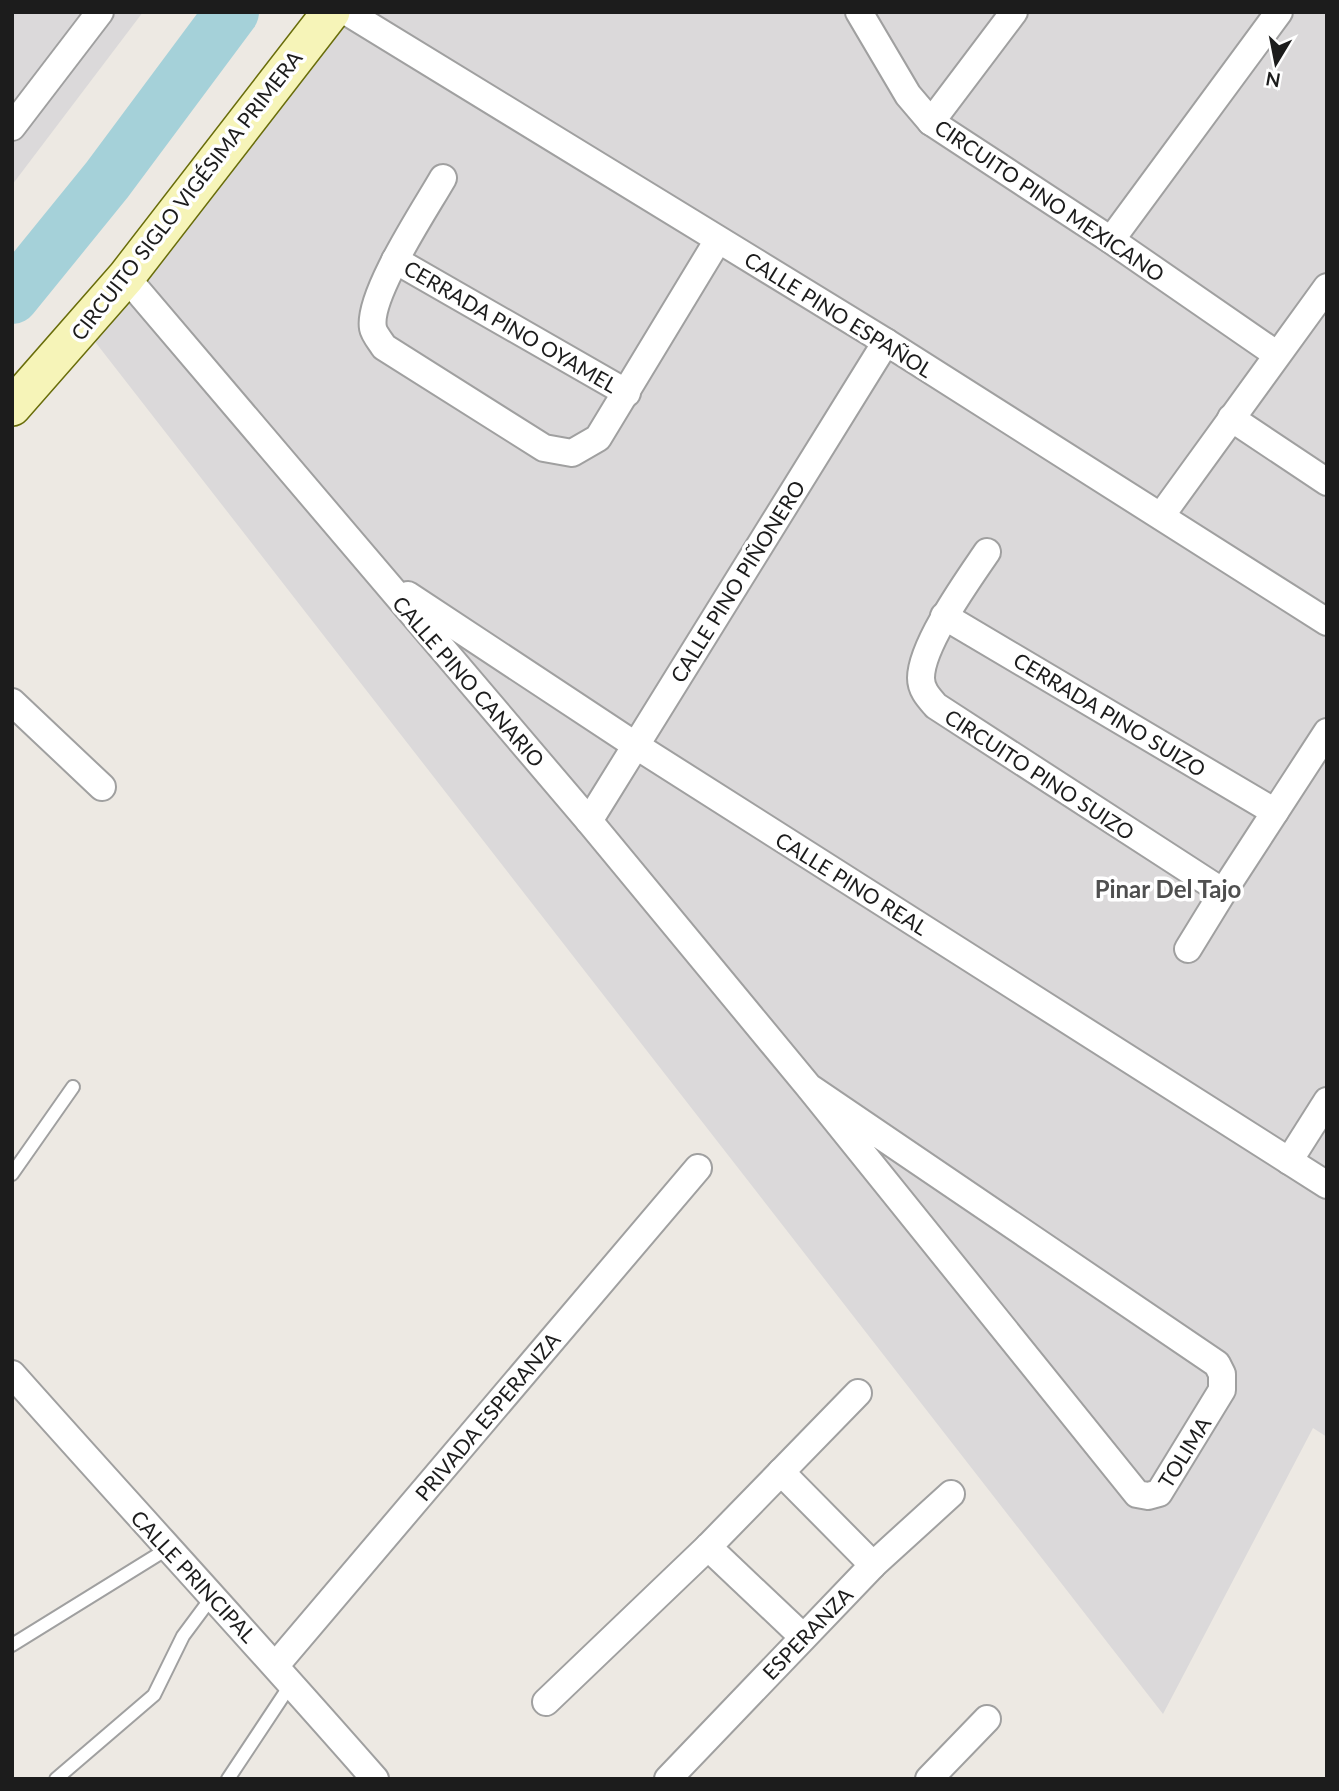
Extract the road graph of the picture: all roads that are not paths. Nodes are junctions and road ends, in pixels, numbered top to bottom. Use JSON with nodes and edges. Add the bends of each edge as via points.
{"nodes":[{"id":1,"x":100,"y":12,"type":"edge"},
{"id":2,"x":331,"y":12,"type":"edge"},
{"id":3,"x":347,"y":12,"type":"edge"},
{"id":4,"x":859,"y":12,"type":"edge"},
{"id":5,"x":1014,"y":12,"type":"edge"},
{"id":6,"x":1279,"y":12,"type":"edge"},
{"id":7,"x":931,"y":122,"type":"junction"},
{"id":8,"x":12,"y":127,"type":"edge"},
{"id":9,"x":443,"y":178,"type":"dead end"},
{"id":10,"x":718,"y":240,"type":"junction"},
{"id":11,"x":1111,"y":240,"type":"junction"},
{"id":12,"x":395,"y":260,"type":"junction"},
{"id":13,"x":126,"y":277,"type":"junction"},
{"id":14,"x":1327,"y":287,"type":"edge"},
{"id":15,"x":886,"y":342,"type":"junction"},
{"id":16,"x":1276,"y":354,"type":"junction"},
{"id":17,"x":627,"y":393,"type":"junction"},
{"id":18,"x":12,"y":407,"type":"edge"},
{"id":19,"x":1231,"y":418,"type":"junction"},
{"id":20,"x":1327,"y":482,"type":"edge"},
{"id":21,"x":1161,"y":516,"type":"junction"},
{"id":22,"x":987,"y":552,"type":"dead end"},
{"id":23,"x":380,"y":577,"type":"junction"},
{"id":24,"x":944,"y":616,"type":"junction"},
{"id":25,"x":1327,"y":622,"type":"edge"},
{"id":26,"x":12,"y":702,"type":"edge"},
{"id":27,"x":1327,"y":732,"type":"edge"},
{"id":28,"x":635,"y":745,"type":"junction"},
{"id":29,"x":102,"y":787,"type":"dead end"},
{"id":30,"x":1275,"y":812,"type":"junction"},
{"id":31,"x":589,"y":821,"type":"junction"},
{"id":32,"x":1223,"y":892,"type":"junction"},
{"id":33,"x":1188,"y":949,"type":"dead end"},
{"id":34,"x":74,"y":1087,"type":"dead end"},
{"id":35,"x":809,"y":1087,"type":"junction"},
{"id":36,"x":1327,"y":1101,"type":"edge"},
{"id":37,"x":1289,"y":1161,"type":"junction"},
{"id":38,"x":698,"y":1168,"type":"dead end"},
{"id":39,"x":12,"y":1174,"type":"edge"},
{"id":40,"x":1327,"y":1185,"type":"edge"},
{"id":41,"x":12,"y":1374,"type":"edge"},
{"id":42,"x":858,"y":1393,"type":"dead end"},
{"id":43,"x":781,"y":1472,"type":"junction"},
{"id":44,"x":951,"y":1494,"type":"dead end"},
{"id":45,"x":708,"y":1547,"type":"junction"},
{"id":46,"x":167,"y":1549,"type":"junction"},
{"id":47,"x":873,"y":1565,"type":"junction"},
{"id":48,"x":212,"y":1597,"type":"junction"},
{"id":49,"x":803,"y":1637,"type":"junction"},
{"id":50,"x":12,"y":1645,"type":"edge"},
{"id":51,"x":284,"y":1674,"type":"junction"},
{"id":52,"x":546,"y":1702,"type":"dead end"},
{"id":53,"x":987,"y":1719,"type":"dead end"},
{"id":54,"x":57,"y":1779,"type":"edge"},
{"id":55,"x":229,"y":1779,"type":"edge"},
{"id":56,"x":375,"y":1779,"type":"edge"},
{"id":57,"x":668,"y":1779,"type":"edge"},
{"id":58,"x":929,"y":1779,"type":"edge"}],
"edges":[{"from":1,"to":8,"type":"street"},
{"from":2,"to":13,"type":"main road","name":"CIRCUITO SIGLO VIGÉSIMA PRIMERA"},
{"from":3,"to":10,"type":"street","name":"CALLE PINO ESPAÑOL"},
{"from":4,"to":7,"type":"street","name":"CIRCUITO PINO MEXICANO","via":[[908,95]]},
{"from":5,"to":7,"type":"street"},
{"from":6,"to":11,"type":"street"},
{"from":7,"to":11,"type":"street","name":"CIRCUITO PINO MEXICANO"},
{"from":9,"to":12,"type":"street","name":"CERRADA PINO OYAMEL"},
{"from":10,"to":15,"type":"street","name":"CALLE PINO ESPAÑOL"},
{"from":10,"to":17,"type":"street","name":"CERRADA PINO OYAMEL"},
{"from":11,"to":16,"type":"street","name":"CIRCUITO PINO MEXICANO"},
{"from":12,"to":17,"type":"street","name":"CERRADA PINO OYAMEL"},
{"from":12,"to":17,"type":"street","name":"CERRADA PINO OYAMEL","via":[[377,300],[373,328],[384,347],[544,448],[572,453],[598,438]]},
{"from":13,"to":18,"type":"main road","name":"CIRCUITO SIGLO VIGÉSIMA PRIMERA"},
{"from":13,"to":23,"type":"street","name":"CALLE PINO CANARIO"},
{"from":14,"to":16,"type":"street"},
{"from":15,"to":21,"type":"street","name":"CALLE PINO ESPAÑOL"},
{"from":15,"to":28,"type":"street","name":"CALLE PINO PIÑONERO"},
{"from":16,"to":19,"type":"street"},
{"from":19,"to":20,"type":"street"},
{"from":19,"to":21,"type":"street"},
{"from":21,"to":25,"type":"street","name":"CALLE PINO ESPAÑOL"},
{"from":22,"to":24,"type":"street","name":"CIRCUITO PINO SUIZO"},
{"from":23,"to":28,"type":"street","name":"CALLE PINO REAL"},
{"from":23,"to":31,"type":"street","name":"CALLE PINO CANARIO"},
{"from":24,"to":30,"type":"street","name":"CERRADA PINO SUIZO"},
{"from":24,"to":32,"type":"street","name":"CIRCUITO PINO SUIZO","via":[[922,667],[925,692],[936,706]]},
{"from":26,"to":29,"type":"street"},
{"from":27,"to":30,"type":"street"},
{"from":28,"to":31,"type":"street","name":"CALLE PINO PIÑONERO"},
{"from":28,"to":37,"type":"street","name":"CALLE PINO REAL"},
{"from":30,"to":32,"type":"street"},
{"from":31,"to":35,"type":"street","name":"CALLE PINO CANARIO"},
{"from":32,"to":33,"type":"street"},
{"from":34,"to":39,"type":"lane"},
{"from":35,"to":35,"type":"street","name":"TOLIMA","via":[[1137,1494],[1159,1493],[1222,1390],[1223,1374],[1217,1364]]},
{"from":36,"to":37,"type":"street"},
{"from":37,"to":40,"type":"street","name":"CALLE PINO REAL"},
{"from":38,"to":51,"type":"street","name":"PRIVADA ESPERANZA"},
{"from":41,"to":46,"type":"street","name":"CALLE PRINCIPAL"},
{"from":42,"to":43,"type":"street"},
{"from":43,"to":45,"type":"street"},
{"from":43,"to":47,"type":"street"},
{"from":44,"to":47,"type":"street","name":"ESPERANZA"},
{"from":45,"to":49,"type":"street"},
{"from":45,"to":52,"type":"street"},
{"from":46,"to":48,"type":"street","name":"CALLE PRINCIPAL"},
{"from":46,"to":50,"type":"lane"},
{"from":47,"to":49,"type":"street","name":"ESPERANZA"},
{"from":48,"to":51,"type":"street","name":"CALLE PRINCIPAL"},
{"from":48,"to":54,"type":"lane","via":[[183,1636],[154,1695]]},
{"from":49,"to":57,"type":"street","name":"ESPERANZA"},
{"from":51,"to":55,"type":"lane"},
{"from":51,"to":56,"type":"street","name":"CALLE PRINCIPAL"},
{"from":53,"to":58,"type":"street"}]}
